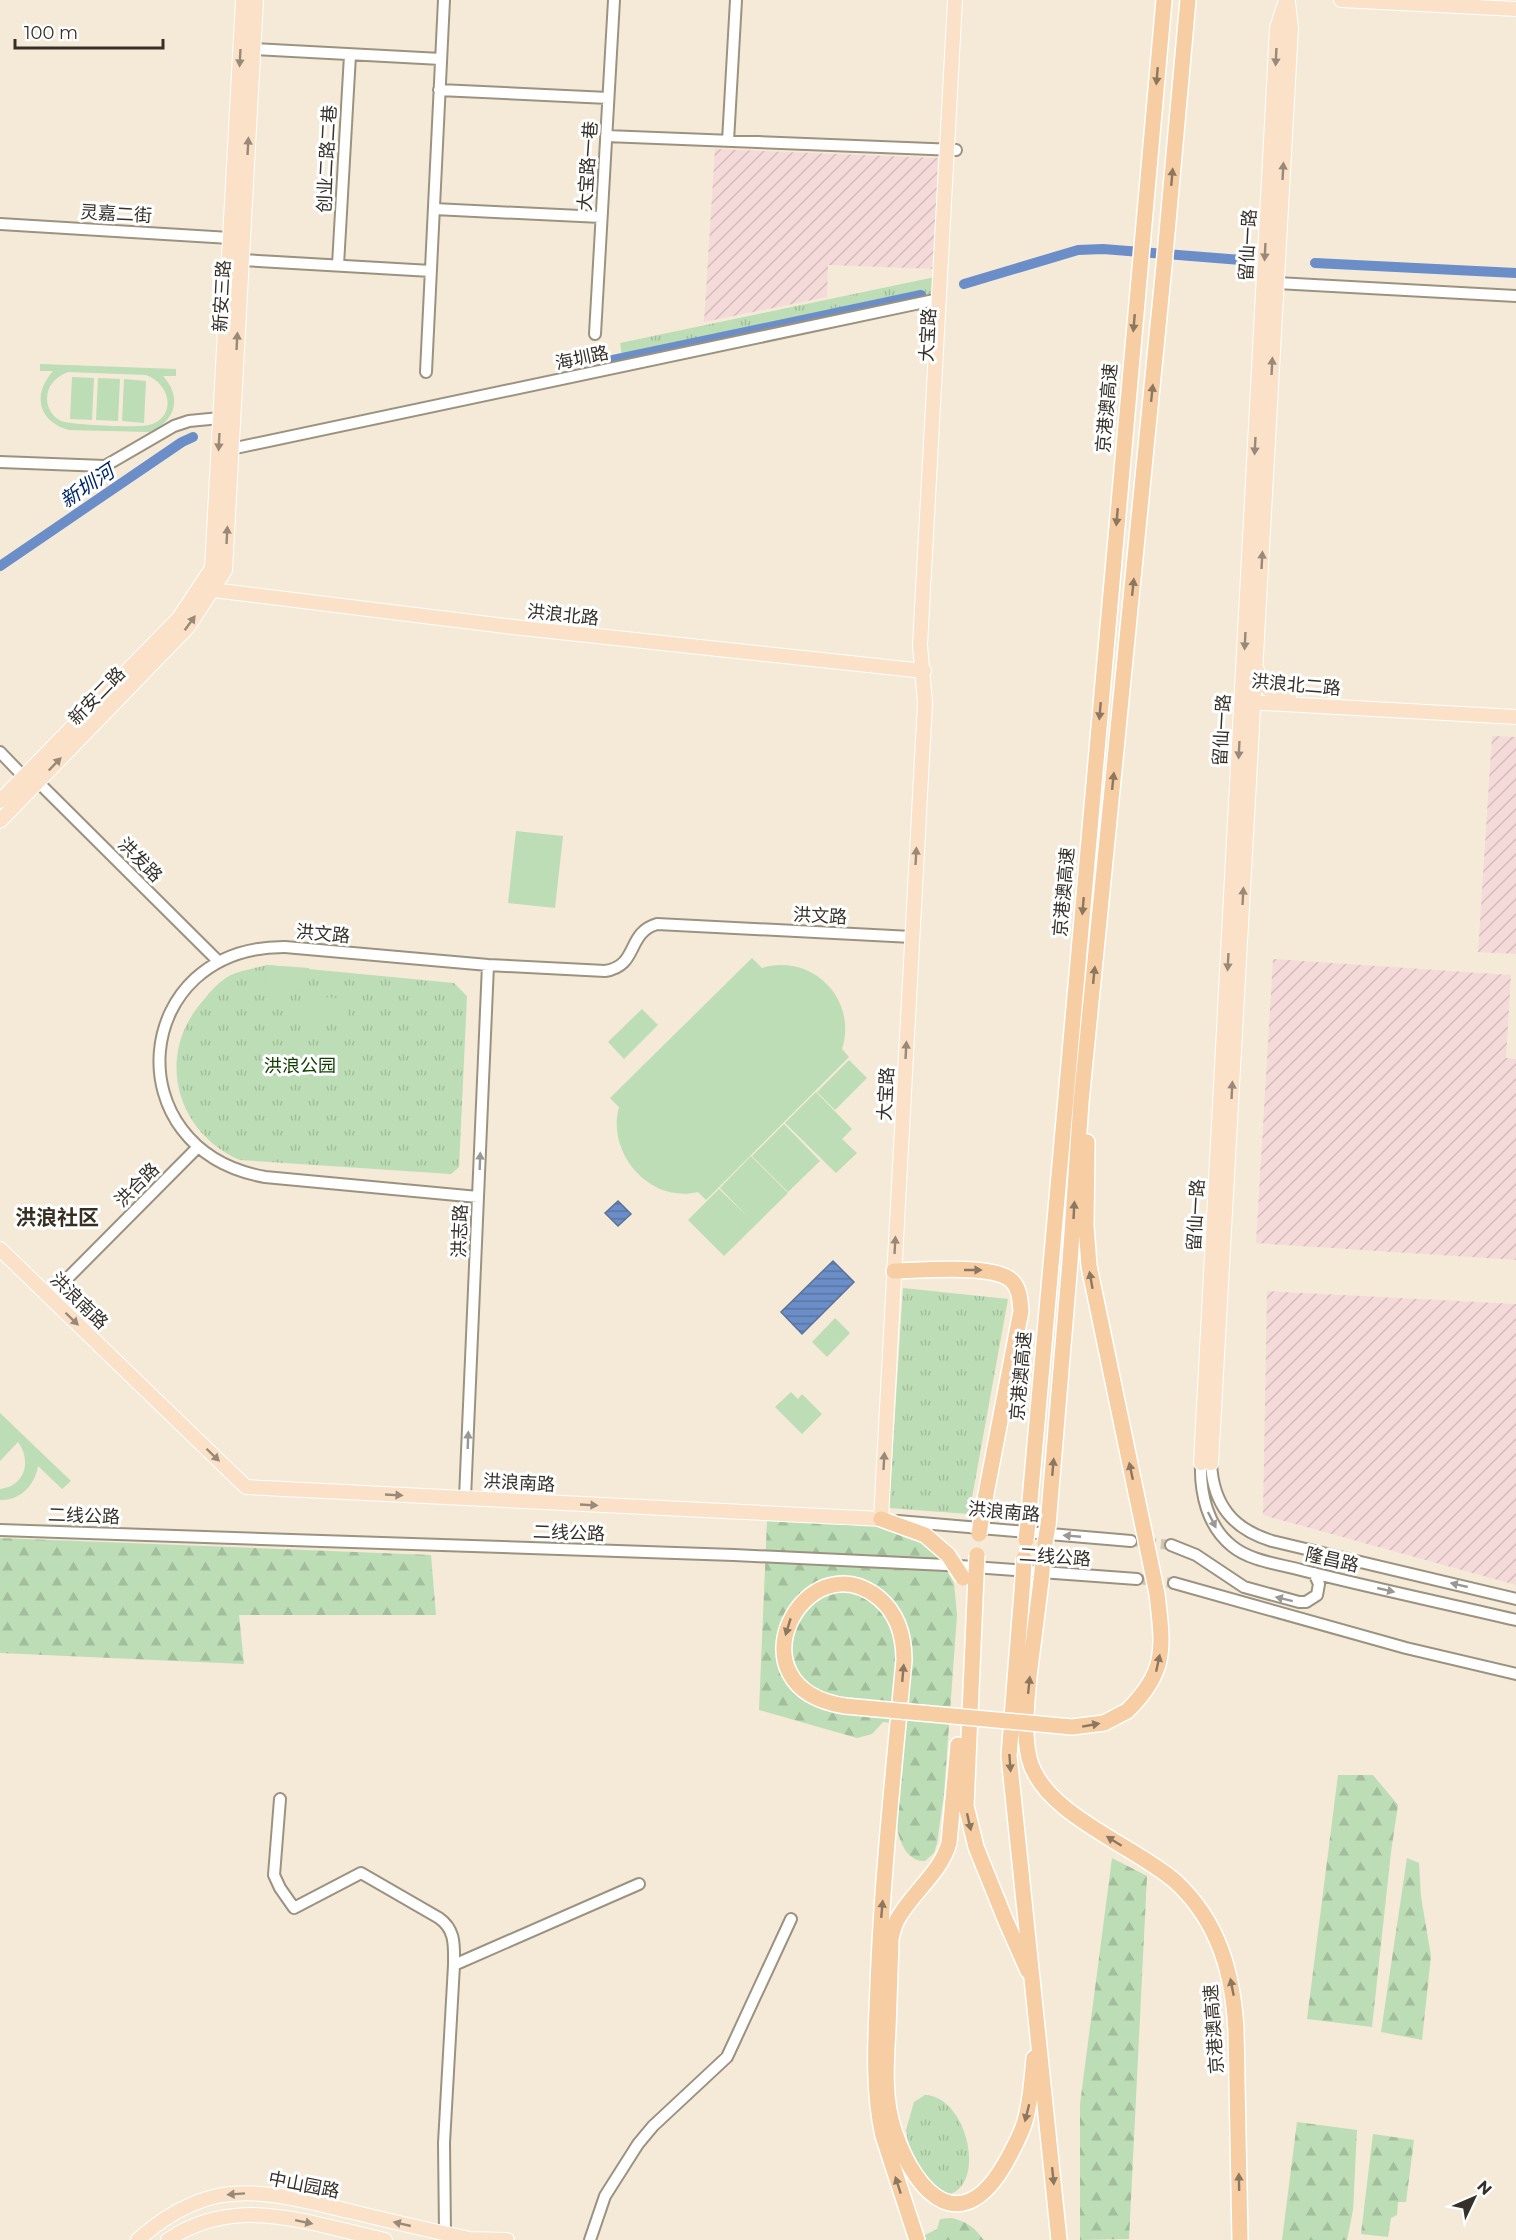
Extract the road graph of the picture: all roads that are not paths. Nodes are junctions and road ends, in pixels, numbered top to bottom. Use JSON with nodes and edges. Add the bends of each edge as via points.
{"nodes":[{"id":1,"x":243,"y":0,"type":"edge"},
{"id":2,"x":256,"y":0,"type":"edge"},
{"id":3,"x":444,"y":0,"type":"edge"},
{"id":4,"x":614,"y":0,"type":"edge"},
{"id":5,"x":736,"y":0,"type":"edge"},
{"id":6,"x":955,"y":0,"type":"edge"},
{"id":7,"x":964,"y":0,"type":"edge"},
{"id":8,"x":1164,"y":0,"type":"edge"},
{"id":9,"x":1188,"y":0,"type":"edge"},
{"id":10,"x":1287,"y":0,"type":"edge"},
{"id":11,"x":1341,"y":0,"type":"edge"},
{"id":12,"x":1516,"y":9,"type":"edge"},
{"id":13,"x":254,"y":49,"type":"junction"},
{"id":14,"x":350,"y":55,"type":"junction"},
{"id":15,"x":441,"y":59,"type":"junction"},
{"id":16,"x":439,"y":90,"type":"junction"},
{"id":17,"x":608,"y":98,"type":"junction"},
{"id":18,"x":606,"y":136,"type":"junction"},
{"id":19,"x":728,"y":141,"type":"junction"},
{"id":20,"x":951,"y":150,"type":"junction"},
{"id":21,"x":434,"y":209,"type":"junction"},
{"id":22,"x":601,"y":217,"type":"junction"},
{"id":23,"x":0,"y":224,"type":"edge"},
{"id":24,"x":230,"y":238,"type":"junction"},
{"id":25,"x":242,"y":260,"type":"junction"},
{"id":26,"x":338,"y":265,"type":"junction"},
{"id":27,"x":431,"y":271,"type":"junction"},
{"id":28,"x":1277,"y":283,"type":"junction"},
{"id":29,"x":1516,"y":296,"type":"edge"},
{"id":30,"x":939,"y":299,"type":"junction"},
{"id":31,"x":595,"y":334,"type":"dead end"},
{"id":32,"x":426,"y":372,"type":"dead end"},
{"id":33,"x":220,"y":418,"type":"junction"},
{"id":34,"x":231,"y":449,"type":"junction"},
{"id":35,"x":0,"y":462,"type":"edge"},
{"id":36,"x":205,"y":589,"type":"junction"},
{"id":37,"x":1256,"y":661,"type":"junction"},
{"id":38,"x":924,"y":671,"type":"junction"},
{"id":39,"x":1289,"y":697,"type":"junction"},
{"id":40,"x":1250,"y":699,"type":"junction"},
{"id":41,"x":1516,"y":709,"type":"edge"},
{"id":42,"x":1516,"y":717,"type":"edge"},
{"id":43,"x":0,"y":752,"type":"edge"},
{"id":44,"x":24,"y":777,"type":"junction"},
{"id":45,"x":38,"y":782,"type":"junction"},
{"id":46,"x":0,"y":801,"type":"edge"},
{"id":47,"x":0,"y":821,"type":"edge"},
{"id":48,"x":912,"y":937,"type":"junction"},
{"id":49,"x":218,"y":961,"type":"junction"},
{"id":50,"x":488,"y":966,"type":"junction"},
{"id":51,"x":1089,"y":1034,"type":"junction"},
{"id":52,"x":198,"y":1147,"type":"junction"},
{"id":53,"x":478,"y":1197,"type":"junction"},
{"id":54,"x":0,"y":1249,"type":"edge"},
{"id":55,"x":894,"y":1271,"type":"junction"},
{"id":56,"x":49,"y":1297,"type":"junction"},
{"id":57,"x":1206,"y":1463,"type":"junction"},
{"id":58,"x":465,"y":1498,"type":"junction"},
{"id":59,"x":881,"y":1519,"type":"junction"},
{"id":60,"x":0,"y":1530,"type":"edge"},
{"id":61,"x":1131,"y":1541,"type":"tunnel mouth"},
{"id":62,"x":1171,"y":1545,"type":"tunnel mouth"},
{"id":63,"x":1314,"y":1573,"type":"junction"},
{"id":64,"x":969,"y":1577,"type":"junction"},
{"id":65,"x":1137,"y":1579,"type":"tunnel mouth"},
{"id":66,"x":1174,"y":1583,"type":"tunnel mouth"},
{"id":67,"x":1516,"y":1599,"type":"edge"},
{"id":68,"x":1516,"y":1620,"type":"edge"},
{"id":69,"x":1516,"y":1674,"type":"edge"},
{"id":70,"x":280,"y":1799,"type":"dead end"},
{"id":71,"x":639,"y":1884,"type":"dead end"},
{"id":72,"x":791,"y":1919,"type":"dead end"},
{"id":73,"x":891,"y":1942,"type":"junction"},
{"id":74,"x":454,"y":1965,"type":"junction"},
{"id":75,"x":878,"y":1982,"type":"junction"},
{"id":76,"x":1035,"y":1990,"type":"junction"},
{"id":77,"x":1037,"y":2013,"type":"junction"},
{"id":78,"x":446,"y":2234,"type":"junction"},
{"id":79,"x":471,"y":2239,"type":"edge"},
{"id":80,"x":138,"y":2240,"type":"edge"},
{"id":81,"x":168,"y":2240,"type":"edge"},
{"id":82,"x":385,"y":2240,"type":"edge"},
{"id":83,"x":507,"y":2240,"type":"edge"},
{"id":84,"x":590,"y":2240,"type":"edge"},
{"id":85,"x":917,"y":2240,"type":"edge"},
{"id":86,"x":1059,"y":2240,"type":"edge"},
{"id":87,"x":1240,"y":2240,"type":"edge"}],
"edges":[{"from":1,"to":24,"type":"main road","name":"新安三路","one_way":true},
{"from":2,"to":13,"type":"main road","name":"新安三路"},
{"from":3,"to":15,"type":"street"},
{"from":4,"to":17,"type":"street","name":"大宝路一巷"},
{"from":5,"to":19,"type":"street"},
{"from":6,"to":20,"type":"main road","name":"大宝路"},
{"from":7,"to":20,"type":"main road","name":"大宝路"},
{"from":8,"to":76,"type":"highway","name":"京港澳高速","one_way":true,"bridge":true,"via":[[1009,1756]]},
{"from":51,"to":9,"type":"highway","one_way":true},
{"from":28,"to":10,"type":"main road","name":"留仙一路","one_way":true,"via":[[1291,28]]},
{"from":10,"to":40,"type":"main road","name":"留仙一路","one_way":true,"via":[[1277,28]]},
{"from":11,"to":12,"type":"main road"},
{"from":13,"to":14,"type":"street"},
{"from":25,"to":13,"type":"main road","name":"新安三路","one_way":true},
{"from":14,"to":15,"type":"street"},
{"from":14,"to":26,"type":"street","name":"创业二路二巷"},
{"from":15,"to":16,"type":"street"},
{"from":16,"to":17,"type":"street"},
{"from":16,"to":21,"type":"street"},
{"from":17,"to":18,"type":"street","name":"大宝路一巷"},
{"from":18,"to":19,"type":"street"},
{"from":18,"to":22,"type":"street","name":"大宝路一巷"},
{"from":19,"to":20,"type":"street"},
{"from":20,"to":30,"type":"main road","name":"大宝路"},
{"from":20,"to":38,"type":"main road","name":"大宝路","via":[[930,636]]},
{"from":21,"to":22,"type":"street"},
{"from":21,"to":27,"type":"street"},
{"from":22,"to":31,"type":"street","name":"大宝路一巷"},
{"from":23,"to":24,"type":"street","name":"灵嘉二街"},
{"from":24,"to":33,"type":"main road","name":"新安三路"},
{"from":25,"to":26,"type":"street"},
{"from":34,"to":25,"type":"main road","name":"新安三路","one_way":true},
{"from":26,"to":27,"type":"street"},
{"from":27,"to":32,"type":"street"},
{"from":28,"to":29,"type":"street"},
{"from":37,"to":28,"type":"main road","name":"留仙一路","one_way":true},
{"from":30,"to":34,"type":"street","name":"海圳路"},
{"from":30,"to":38,"type":"main road","name":"大宝路","via":[[920,645]]},
{"from":33,"to":35,"type":"street","via":[[189,420],[174,426],[105,466]]},
{"from":33,"to":36,"type":"main road","name":"新安三路","one_way":true,"via":[[212,568]]},
{"from":36,"to":34,"type":"main road","name":"新安三路","one_way":true,"via":[[225,570]]},
{"from":36,"to":38,"type":"main road","name":"洪浪北路"},
{"from":36,"to":44,"type":"main road","name":"新安二路"},
{"from":45,"to":36,"type":"main road","name":"新安二路","one_way":true,"via":[[188,627]]},
{"from":37,"to":39,"type":"main road","via":[[1258,675],[1267,689]]},
{"from":37,"to":40,"type":"main road","name":"留仙一路"},
{"from":48,"to":38,"type":"main road","name":"大宝路","one_way":true},
{"from":39,"to":40,"type":"main road","name":"洪浪北二路"},
{"from":39,"to":41,"type":"main road","name":"洪浪北二路"},
{"from":40,"to":42,"type":"main road","name":"洪浪北二路"},
{"from":40,"to":57,"type":"main road","name":"留仙一路"},
{"from":43,"to":44,"type":"street"},
{"from":44,"to":46,"type":"main road","name":"新安二路"},
{"from":45,"to":47,"type":"main road","name":"新安二路"},
{"from":45,"to":49,"type":"street","name":"洪发路"},
{"from":48,"to":50,"type":"street","name":"洪文路","via":[[657,924],[642,931],[627,961],[613,970]]},
{"from":55,"to":48,"type":"main road","name":"大宝路","one_way":true},
{"from":49,"to":50,"type":"street","name":"洪文路","via":[[242,951],[285,947]]},
{"from":49,"to":52,"type":"street","name":"洪文路","via":[[189,984],[176,1001],[161,1041],[159,1062],[167,1104]]},
{"from":53,"to":50,"type":"street","name":"洪志路","one_way":true},
{"from":75,"to":51,"type":"highway","one_way":true,"bridge":true,"via":[[880,1935],[904,1660],[903,1643],[897,1619],[882,1601],[863,1588],[831,1587],[797,1608],[788,1625],[784,1646],[788,1667],[801,1687],[821,1700],[845,1706],[1072,1727],[1104,1723],[1127,1711],[1148,1689],[1159,1661],[1157,1594],[1089,1266]]},
{"from":87,"to":51,"type":"highway","name":"京港澳高速","one_way":true,"bridge":true,"via":[[1234,1998],[1221,1948],[1207,1921],[1176,1882],[1080,1819],[1054,1796],[1029,1759],[1026,1706],[1048,1525]]},
{"from":52,"to":53,"type":"street","name":"洪文路","via":[[224,1166],[265,1178]]},
{"from":52,"to":56,"type":"street","name":"洪合路"},
{"from":58,"to":53,"type":"street","name":"洪志路","one_way":true},
{"from":54,"to":56,"type":"main road","name":"洪浪南路"},
{"from":59,"to":55,"type":"main road","name":"大宝路","one_way":true},
{"from":55,"to":64,"type":"highway","one_way":true,"bridge":true,"via":[[999,1273],[1013,1281],[1020,1296],[1021,1311],[977,1555]]},
{"from":56,"to":58,"type":"main road","name":"洪浪南路","one_way":true,"via":[[246,1487]]},
{"from":57,"to":63,"type":"street","name":"隆昌路","one_way":true,"via":[[1204,1501],[1214,1526],[1230,1545],[1248,1556]]},
{"from":67,"to":57,"type":"street","name":"隆昌路","one_way":true,"via":[[1251,1533],[1234,1521],[1219,1501]]},
{"from":58,"to":59,"type":"main road","name":"洪浪南路","one_way":true},
{"from":61,"to":59,"type":"street","name":"洪浪南路","one_way":true},
{"from":59,"to":64,"type":"highway","bridge":true,"via":[[925,1535]]},
{"from":60,"to":65,"type":"street","name":"二线公路","via":[[734,1555]]},
{"from":63,"to":62,"type":"street","one_way":true,"via":[[1319,1584],[1317,1595],[1299,1602],[1244,1587],[1196,1555]]},
{"from":63,"to":68,"type":"street","name":"隆昌路","one_way":true},
{"from":64,"to":73,"type":"highway","via":[[949,1843],[942,1862],[897,1920]]},
{"from":64,"to":76,"type":"highway","one_way":true,"via":[[966,1806],[976,1847]]},
{"from":66,"to":69,"type":"street","via":[[1406,1648]]},
{"from":70,"to":74,"type":"street","via":[[274,1875],[294,1908],[361,1873],[444,1922],[453,1936]]},
{"from":71,"to":74,"type":"street"},
{"from":72,"to":84,"type":"street","via":[[727,2057],[638,2144],[605,2196]]},
{"from":73,"to":75,"type":"highway"},
{"from":77,"to":73,"type":"highway","one_way":true,"via":[[1031,2098],[1012,2151],[980,2197],[956,2205],[938,2199],[923,2187],[910,2168],[889,2115],[886,2076]]},
{"from":74,"to":78,"type":"street","via":[[444,2143]]},
{"from":85,"to":75,"type":"highway","one_way":true,"via":[[879,2120]]},
{"from":76,"to":77,"type":"highway"},
{"from":77,"to":86,"type":"highway","one_way":true},
{"from":78,"to":79,"type":"main road","name":"中山园路"},
{"from":78,"to":80,"type":"main road","name":"中山园路","one_way":true,"via":[[293,2199],[242,2193],[189,2205]]},
{"from":79,"to":83,"type":"main road","name":"中山园路"},
{"from":81,"to":82,"type":"main road","name":"中山园路","one_way":true,"via":[[203,2221],[247,2214]]}]}
